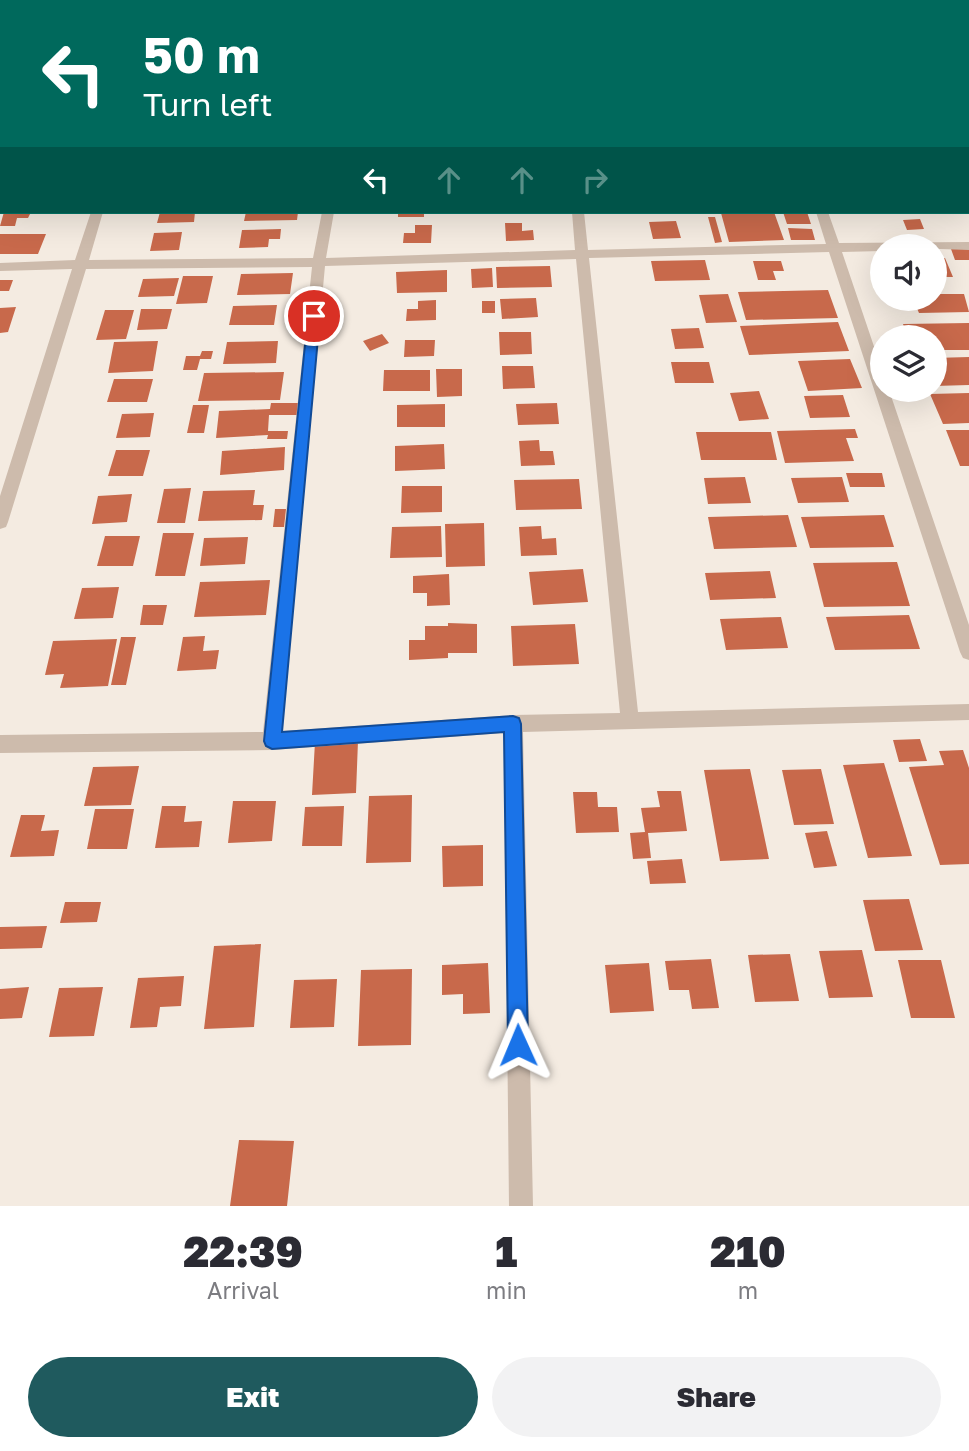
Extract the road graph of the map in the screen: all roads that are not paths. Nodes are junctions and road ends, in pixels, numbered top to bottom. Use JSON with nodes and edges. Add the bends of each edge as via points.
{"nodes":[{"id":1,"x":96,"y":214,"type":"edge"},
{"id":2,"x":328,"y":214,"type":"edge"},
{"id":3,"x":579,"y":214,"type":"edge"},
{"id":4,"x":823,"y":214,"type":"edge"},
{"id":5,"x":969,"y":246,"type":"edge"},
{"id":6,"x":833,"y":247,"type":"junction"},
{"id":7,"x":584,"y":254,"type":"junction"},
{"id":8,"x":319,"y":262,"type":"junction"},
{"id":9,"x":81,"y":263,"type":"junction"},
{"id":10,"x":0,"y":267,"type":"edge"},
{"id":11,"x":0,"y":522,"type":"edge"},
{"id":12,"x":969,"y":652,"type":"edge"},
{"id":13,"x":969,"y":712,"type":"edge"},
{"id":14,"x":630,"y":722,"type":"junction"},
{"id":15,"x":513,"y":724,"type":"junction"},
{"id":16,"x":272,"y":741,"type":"junction"},
{"id":17,"x":0,"y":744,"type":"edge"},
{"id":18,"x":521,"y":1206,"type":"edge"}],
"edges":[{"from":1,"to":9,"type":"street"},
{"from":2,"to":8,"type":"street"},
{"from":3,"to":7,"type":"street"},
{"from":4,"to":6,"type":"street"},
{"from":5,"to":6,"type":"street"},
{"from":6,"to":7,"type":"street"},
{"from":6,"to":12,"type":"street"},
{"from":7,"to":8,"type":"street"},
{"from":7,"to":14,"type":"street"},
{"from":8,"to":9,"type":"street"},
{"from":8,"to":16,"type":"street"},
{"from":9,"to":10,"type":"street"},
{"from":9,"to":11,"type":"street"},
{"from":13,"to":14,"type":"street"},
{"from":14,"to":15,"type":"street"},
{"from":15,"to":16,"type":"street"},
{"from":15,"to":18,"type":"street"},
{"from":16,"to":17,"type":"street"}]}
